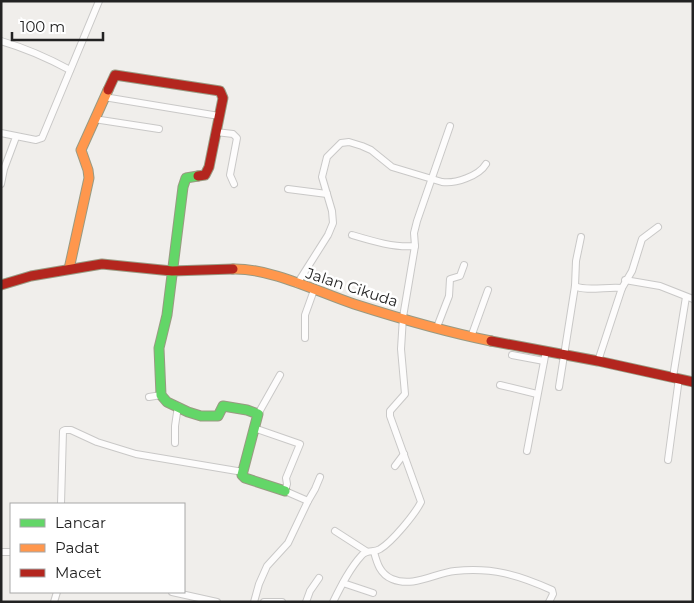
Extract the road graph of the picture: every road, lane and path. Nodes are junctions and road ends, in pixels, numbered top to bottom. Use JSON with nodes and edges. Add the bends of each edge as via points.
{"nodes":[{"id":1,"x":99,"y":1,"type":"edge"},
{"id":2,"x":1,"y":41,"type":"edge"},
{"id":3,"x":70,"y":70,"type":"junction"},
{"id":4,"x":104,"y":97,"type":"junction"},
{"id":5,"x":220,"y":116,"type":"junction"},
{"id":6,"x":94,"y":119,"type":"junction"},
{"id":7,"x":450,"y":126,"type":"dead end"},
{"id":8,"x":159,"y":129,"type":"dead end"},
{"id":9,"x":216,"y":132,"type":"junction"},
{"id":10,"x":1,"y":133,"type":"edge"},
{"id":11,"x":16,"y":137,"type":"junction"},
{"id":12,"x":486,"y":164,"type":"dead end"},
{"id":13,"x":431,"y":179,"type":"junction"},
{"id":14,"x":1,"y":184,"type":"edge"},
{"id":15,"x":234,"y":184,"type":"dead end"},
{"id":16,"x":288,"y":189,"type":"dead end"},
{"id":17,"x":327,"y":194,"type":"junction"},
{"id":18,"x":658,"y":227,"type":"dead end"},
{"id":19,"x":352,"y":235,"type":"dead end"},
{"id":20,"x":582,"y":237,"type":"dead end"},
{"id":21,"x":415,"y":246,"type":"junction"},
{"id":22,"x":464,"y":265,"type":"dead end"},
{"id":23,"x":68,"y":269,"type":"junction"},
{"id":24,"x":172,"y":271,"type":"junction"},
{"id":25,"x":625,"y":280,"type":"junction"},
{"id":26,"x":2,"y":283,"type":"edge"},
{"id":27,"x":297,"y":284,"type":"junction"},
{"id":28,"x":575,"y":286,"type":"junction"},
{"id":29,"x":622,"y":288,"type":"junction"},
{"id":30,"x":314,"y":290,"type":"junction"},
{"id":31,"x":488,"y":290,"type":"dead end"},
{"id":32,"x":690,"y":298,"type":"edge"},
{"id":33,"x":403,"y":317,"type":"junction"},
{"id":34,"x":437,"y":327,"type":"junction"},
{"id":35,"x":470,"y":337,"type":"junction"},
{"id":36,"x":305,"y":338,"type":"dead end"},
{"id":37,"x":546,"y":351,"type":"junction"},
{"id":38,"x":512,"y":355,"type":"dead end"},
{"id":39,"x":564,"y":355,"type":"junction"},
{"id":40,"x":544,"y":361,"type":"junction"},
{"id":41,"x":598,"y":361,"type":"junction"},
{"id":42,"x":280,"y":375,"type":"dead end"},
{"id":43,"x":676,"y":378,"type":"junction"},
{"id":44,"x":693,"y":382,"type":"edge"},
{"id":45,"x":500,"y":385,"type":"dead end"},
{"id":46,"x":558,"y":387,"type":"dead end"},
{"id":47,"x":537,"y":394,"type":"junction"},
{"id":48,"x":162,"y":395,"type":"junction"},
{"id":49,"x":149,"y":397,"type":"dead end"},
{"id":50,"x":178,"y":406,"type":"junction"},
{"id":51,"x":258,"y":414,"type":"junction"},
{"id":52,"x":254,"y":428,"type":"junction"},
{"id":53,"x":174,"y":443,"type":"dead end"},
{"id":54,"x":527,"y":451,"type":"dead end"},
{"id":55,"x":404,"y":454,"type":"junction"},
{"id":56,"x":668,"y":460,"type":"dead end"},
{"id":57,"x":394,"y":466,"type":"dead end"},
{"id":58,"x":243,"y":472,"type":"junction"},
{"id":59,"x":320,"y":477,"type":"dead end"},
{"id":60,"x":285,"y":491,"type":"junction"},
{"id":61,"x":308,"y":501,"type":"junction"},
{"id":62,"x":61,"y":503,"type":"edge"},
{"id":63,"x":335,"y":531,"type":"dead end"},
{"id":64,"x":370,"y":551,"type":"junction"},
{"id":65,"x":319,"y":578,"type":"dead end"},
{"id":66,"x":343,"y":583,"type":"junction"},
{"id":67,"x":176,"y":593,"type":"edge"},
{"id":68,"x":373,"y":593,"type":"dead end"},
{"id":69,"x":217,"y":602,"type":"edge"},
{"id":70,"x":254,"y":602,"type":"edge"},
{"id":71,"x":264,"y":602,"type":"edge"},
{"id":72,"x":282,"y":602,"type":"edge"},
{"id":73,"x":306,"y":602,"type":"edge"},
{"id":74,"x":333,"y":602,"type":"edge"},
{"id":75,"x":549,"y":602,"type":"edge"}],
"edges":[{"from":1,"to":3,"type":"street"},
{"from":2,"to":3,"type":"street","via":[[20,46]]},
{"from":3,"to":11,"type":"street","via":[[42,138]]},
{"from":4,"to":5,"type":"street"},
{"from":4,"to":5,"type":"street","via":[[112,78],[119,74],[218,90],[223,98]]},
{"from":4,"to":6,"type":"street"},
{"from":5,"to":9,"type":"street"},
{"from":6,"to":8,"type":"street"},
{"from":6,"to":23,"type":"street","via":[[81,150],[89,168],[89,178]]},
{"from":7,"to":13,"type":"street"},
{"from":9,"to":15,"type":"street","via":[[233,134],[237,138],[230,175]]},
{"from":9,"to":24,"type":"street","via":[[205,175],[184,180]]},
{"from":10,"to":11,"type":"street"},
{"from":11,"to":14,"type":"street"},
{"from":12,"to":13,"type":"street","via":[[479,173],[450,182]]},
{"from":13,"to":17,"type":"street","via":[[392,167],[370,150],[349,142],[341,143],[327,157],[322,177]]},
{"from":13,"to":21,"type":"street","via":[[414,233]]},
{"from":16,"to":17,"type":"street"},
{"from":17,"to":27,"type":"street","via":[[333,223]]},
{"from":18,"to":25,"type":"street","via":[[642,239],[632,271]]},
{"from":19,"to":21,"type":"street"},
{"from":20,"to":28,"type":"street","via":[[576,261]]},
{"from":21,"to":33,"type":"street"},
{"from":22,"to":34,"type":"street","via":[[460,276],[450,279],[449,296]]},
{"from":23,"to":24,"type":"street","name":"Jalan Cikuda","via":[[102,264]]},
{"from":23,"to":26,"type":"street","name":"Jalan Cikuda"},
{"from":24,"to":27,"type":"street","name":"Jalan Cikuda","via":[[247,269]]},
{"from":24,"to":48,"type":"street","via":[[167,316],[158,352]]},
{"from":25,"to":29,"type":"street"},
{"from":25,"to":32,"type":"street","via":[[660,286]]},
{"from":27,"to":30,"type":"street","name":"Jalan Cikuda"},
{"from":28,"to":29,"type":"street"},
{"from":28,"to":39,"type":"street"},
{"from":29,"to":41,"type":"street"},
{"from":30,"to":33,"type":"street","name":"Jalan Cikuda"},
{"from":30,"to":36,"type":"street","via":[[305,315]]},
{"from":31,"to":35,"type":"street"},
{"from":32,"to":43,"type":"street"},
{"from":33,"to":34,"type":"street","name":"Jalan Cikuda"},
{"from":33,"to":55,"type":"street","via":[[400,349],[405,394],[390,411],[390,416]]},
{"from":34,"to":35,"type":"street","name":"Jalan Cikuda"},
{"from":35,"to":37,"type":"street","name":"Jalan Cikuda"},
{"from":37,"to":39,"type":"street","name":"Jalan Cikuda"},
{"from":37,"to":40,"type":"street"},
{"from":38,"to":40,"type":"street"},
{"from":39,"to":41,"type":"street","name":"Jalan Cikuda"},
{"from":39,"to":46,"type":"street"},
{"from":40,"to":47,"type":"street"},
{"from":41,"to":43,"type":"street","name":"Jalan Cikuda"},
{"from":42,"to":51,"type":"street"},
{"from":43,"to":44,"type":"street","name":"Jalan Cikuda"},
{"from":43,"to":56,"type":"street"},
{"from":45,"to":47,"type":"street"},
{"from":47,"to":54,"type":"street"},
{"from":48,"to":49,"type":"street"},
{"from":48,"to":50,"type":"street","via":[[167,402]]},
{"from":50,"to":51,"type":"street","via":[[209,417],[218,416],[223,406]]},
{"from":50,"to":53,"type":"street"},
{"from":51,"to":52,"type":"street"},
{"from":52,"to":58,"type":"street"},
{"from":52,"to":60,"type":"street","via":[[300,444],[286,478]]},
{"from":55,"to":57,"type":"street"},
{"from":55,"to":64,"type":"street","via":[[422,502],[393,537],[379,550]]},
{"from":58,"to":60,"type":"street","via":[[245,478]]},
{"from":58,"to":62,"type":"street","via":[[136,454],[65,430]]},
{"from":59,"to":61,"type":"street"},
{"from":60,"to":61,"type":"street"},
{"from":61,"to":70,"type":"street","via":[[288,544],[267,566]]},
{"from":63,"to":64,"type":"street"},
{"from":64,"to":66,"type":"street","via":[[362,555]]},
{"from":64,"to":75,"type":"street","via":[[380,570],[396,580],[418,580],[455,571],[492,570],[515,574],[552,590],[554,594]]},
{"from":65,"to":73,"type":"street"},
{"from":66,"to":68,"type":"street"},
{"from":66,"to":74,"type":"street"},
{"from":67,"to":69,"type":"street"},
{"from":71,"to":72,"type":"street"}]}
